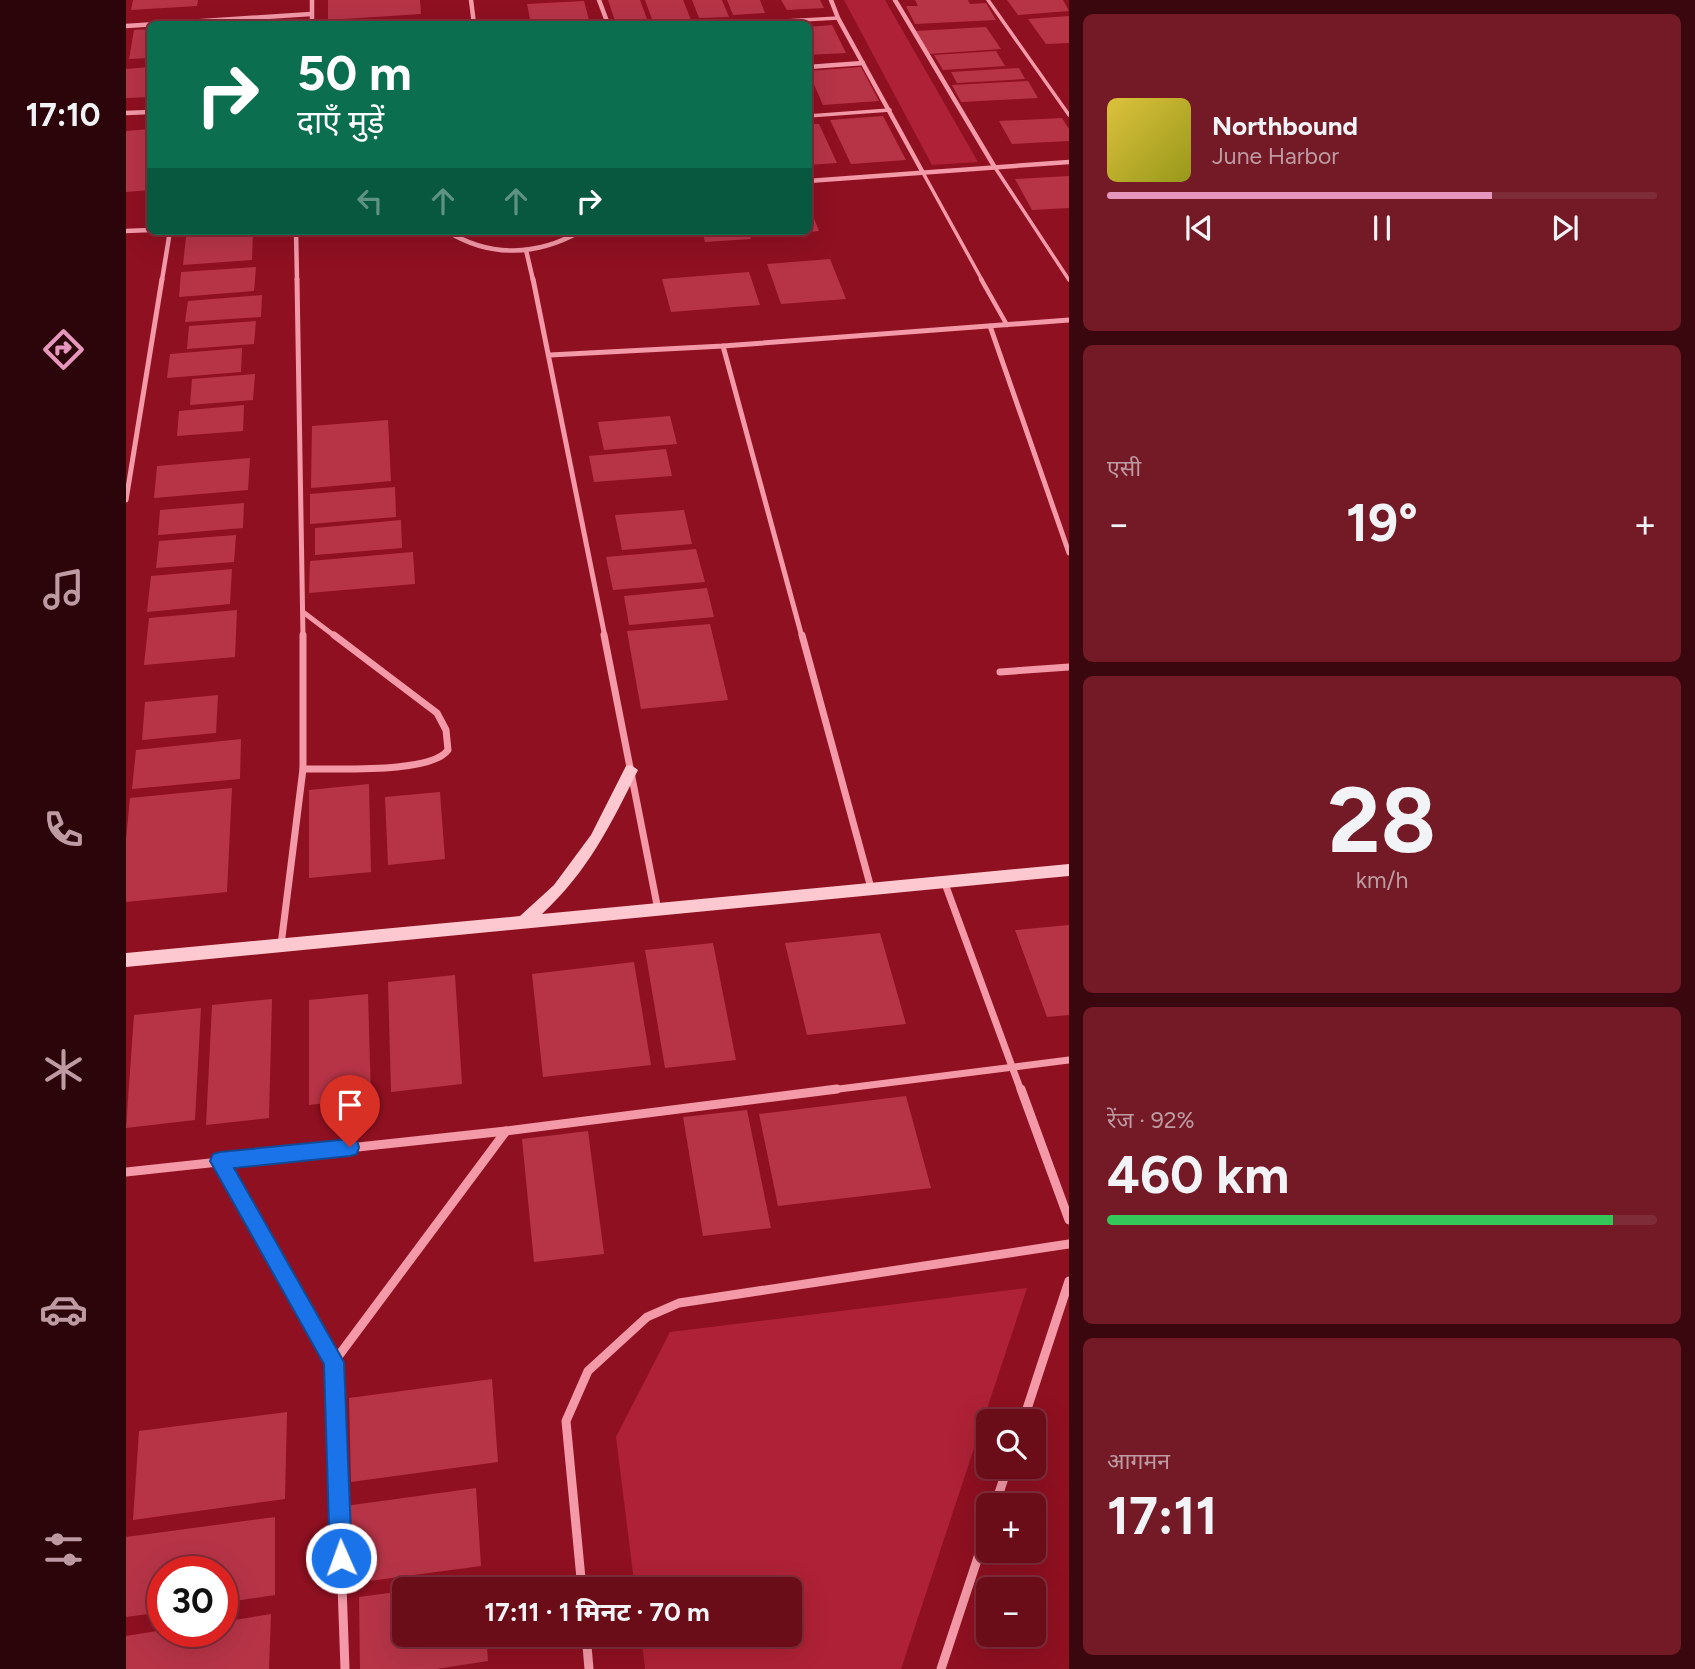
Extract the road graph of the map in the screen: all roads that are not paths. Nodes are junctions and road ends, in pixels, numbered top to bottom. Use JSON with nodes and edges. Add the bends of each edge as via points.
{"nodes":[{"id":1,"x":312,"y":0,"type":"edge"},
{"id":2,"x":471,"y":0,"type":"edge"},
{"id":3,"x":599,"y":0,"type":"edge"},
{"id":4,"x":831,"y":0,"type":"edge"},
{"id":5,"x":895,"y":0,"type":"edge"},
{"id":6,"x":988,"y":0,"type":"edge"},
{"id":7,"x":311,"y":14,"type":"junction"},
{"id":8,"x":838,"y":18,"type":"junction"},
{"id":9,"x":203,"y":21,"type":"edge"},
{"id":10,"x":312,"y":21,"type":"edge"},
{"id":11,"x":474,"y":21,"type":"edge"},
{"id":12,"x":607,"y":21,"type":"edge"},
{"id":13,"x":785,"y":21,"type":"edge"},
{"id":14,"x":147,"y":25,"type":"edge"},
{"id":15,"x":126,"y":26,"type":"edge"},
{"id":16,"x":863,"y":63,"type":"junction"},
{"id":17,"x":812,"y":67,"type":"edge"},
{"id":18,"x":890,"y":110,"type":"junction"},
{"id":19,"x":147,"y":111,"type":"edge"},
{"id":20,"x":126,"y":113,"type":"edge"},
{"id":21,"x":1069,"y":114,"type":"edge"},
{"id":22,"x":812,"y":116,"type":"edge"},
{"id":23,"x":1069,"y":162,"type":"edge"},
{"id":24,"x":994,"y":166,"type":"junction"},
{"id":25,"x":922,"y":171,"type":"junction"},
{"id":26,"x":812,"y":181,"type":"edge"},
{"id":27,"x":147,"y":230,"type":"edge"},
{"id":28,"x":126,"y":232,"type":"edge"},
{"id":29,"x":169,"y":235,"type":"edge"},
{"id":30,"x":296,"y":235,"type":"edge"},
{"id":31,"x":454,"y":235,"type":"edge"},
{"id":32,"x":573,"y":235,"type":"edge"},
{"id":33,"x":526,"y":250,"type":"junction"},
{"id":34,"x":1069,"y":280,"type":"edge"},
{"id":35,"x":1069,"y":320,"type":"edge"},
{"id":36,"x":1007,"y":325,"type":"junction"},
{"id":37,"x":990,"y":326,"type":"junction"},
{"id":38,"x":723,"y":346,"type":"junction"},
{"id":39,"x":550,"y":355,"type":"junction"},
{"id":40,"x":126,"y":500,"type":"edge"},
{"id":41,"x":1069,"y":553,"type":"edge"},
{"id":42,"x":303,"y":612,"type":"junction"},
{"id":43,"x":1069,"y":667,"type":"edge"},
{"id":44,"x":1000,"y":671,"type":"dead end"},
{"id":45,"x":303,"y":769,"type":"junction"},
{"id":46,"x":631,"y":770,"type":"junction"},
{"id":47,"x":1069,"y":870,"type":"edge"},
{"id":48,"x":944,"y":880,"type":"junction"},
{"id":49,"x":871,"y":888,"type":"junction"},
{"id":50,"x":658,"y":910,"type":"junction"},
{"id":51,"x":523,"y":923,"type":"junction"},
{"id":52,"x":281,"y":945,"type":"junction"},
{"id":53,"x":126,"y":960,"type":"edge"},
{"id":54,"x":1069,"y":1060,"type":"edge"},
{"id":55,"x":1013,"y":1068,"type":"junction"},
{"id":56,"x":506,"y":1131,"type":"junction"},
{"id":57,"x":220,"y":1161,"type":"junction"},
{"id":58,"x":126,"y":1172,"type":"edge"},
{"id":59,"x":1069,"y":1220,"type":"edge"},
{"id":60,"x":1069,"y":1244,"type":"edge"},
{"id":61,"x":1069,"y":1281,"type":"edge"},
{"id":62,"x":334,"y":1362,"type":"junction"},
{"id":63,"x":1027,"y":1409,"type":"edge"},
{"id":64,"x":976,"y":1563,"type":"edge"},
{"id":65,"x":581,"y":1577,"type":"edge"},
{"id":66,"x":587,"y":1647,"type":"edge"},
{"id":67,"x":345,"y":1669,"type":"edge"},
{"id":68,"x":589,"y":1669,"type":"edge"},
{"id":69,"x":941,"y":1669,"type":"edge"}],
"edges":[{"from":1,"to":7,"type":"street"},
{"from":2,"to":11,"type":"street"},
{"from":3,"to":12,"type":"street"},
{"from":4,"to":8,"type":"street"},
{"from":5,"to":24,"type":"street"},
{"from":6,"to":21,"type":"lane"},
{"from":7,"to":9,"type":"street"},
{"from":7,"to":10,"type":"street"},
{"from":8,"to":13,"type":"lane"},
{"from":8,"to":16,"type":"street"},
{"from":14,"to":15,"type":"street"},
{"from":16,"to":17,"type":"street"},
{"from":16,"to":18,"type":"street"},
{"from":18,"to":22,"type":"lane"},
{"from":18,"to":25,"type":"street"},
{"from":19,"to":20,"type":"street"},
{"from":23,"to":24,"type":"street"},
{"from":24,"to":25,"type":"street"},
{"from":24,"to":34,"type":"lane"},
{"from":25,"to":26,"type":"street"},
{"from":25,"to":36,"type":"lane"},
{"from":27,"to":28,"type":"street"},
{"from":29,"to":40,"type":"street"},
{"from":30,"to":42,"type":"street"},
{"from":31,"to":33,"type":"street","via":[[487,248]]},
{"from":32,"to":33,"type":"street"},
{"from":33,"to":39,"type":"street"},
{"from":35,"to":36,"type":"street"},
{"from":36,"to":37,"type":"street"},
{"from":37,"to":38,"type":"street"},
{"from":37,"to":41,"type":"street"},
{"from":38,"to":39,"type":"street"},
{"from":38,"to":49,"type":"street"},
{"from":39,"to":46,"type":"street"},
{"from":42,"to":45,"type":"street"},
{"from":42,"to":45,"type":"street","via":[[437,713],[446,730],[448,750],[443,757],[419,766]]},
{"from":43,"to":44,"type":"street"},
{"from":45,"to":52,"type":"street"},
{"from":46,"to":50,"type":"street"},
{"from":46,"to":51,"type":"street","via":[[596,839],[559,889]]},
{"from":47,"to":48,"type":"street"},
{"from":48,"to":49,"type":"street"},
{"from":48,"to":55,"type":"street"},
{"from":49,"to":50,"type":"street"},
{"from":50,"to":51,"type":"street"},
{"from":51,"to":52,"type":"street"},
{"from":52,"to":53,"type":"street"},
{"from":54,"to":55,"type":"street"},
{"from":55,"to":56,"type":"street"},
{"from":55,"to":59,"type":"street"},
{"from":56,"to":57,"type":"street"},
{"from":56,"to":62,"type":"street"},
{"from":57,"to":58,"type":"street"},
{"from":57,"to":62,"type":"street"},
{"from":60,"to":65,"type":"street","via":[[679,1303],[647,1317],[588,1371],[566,1421]]},
{"from":61,"to":63,"type":"street"},
{"from":62,"to":67,"type":"street"},
{"from":64,"to":69,"type":"street"},
{"from":66,"to":68,"type":"street"}]}
